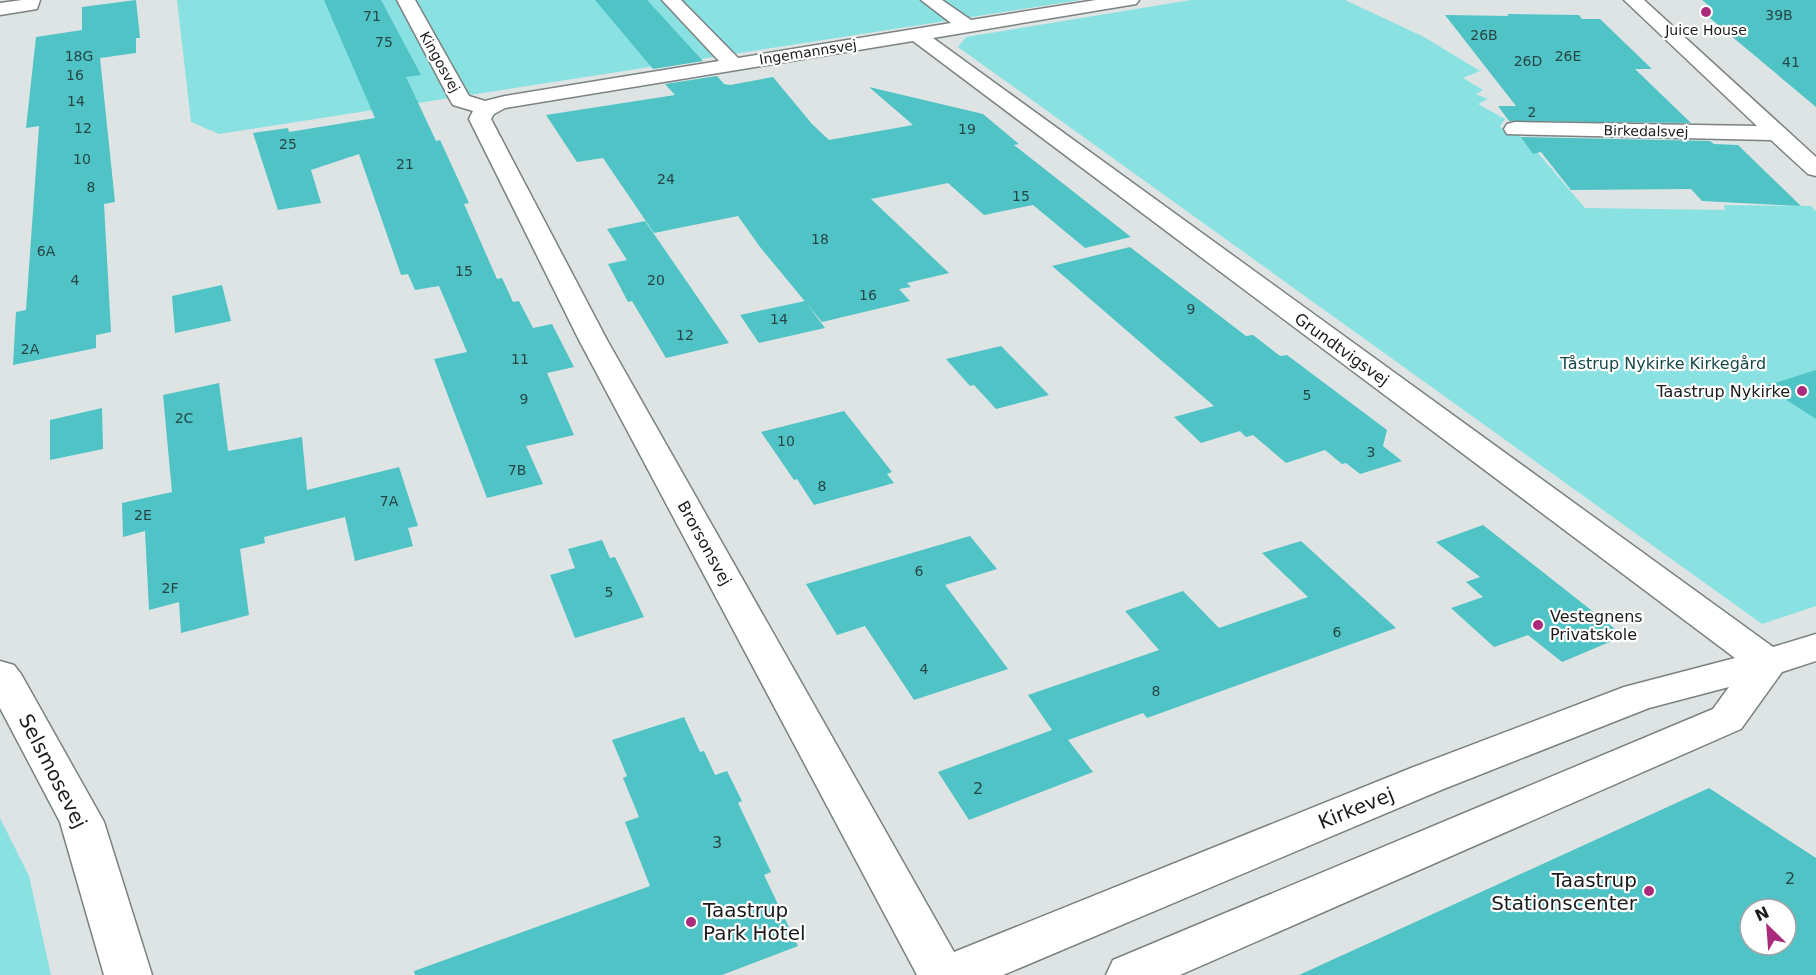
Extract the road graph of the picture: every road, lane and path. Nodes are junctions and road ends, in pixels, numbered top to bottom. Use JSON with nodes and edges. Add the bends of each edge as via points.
{"nodes":[{"id":1,"x":31,"y":0,"type":"edge"},
{"id":2,"x":406,"y":0,"type":"edge"},
{"id":3,"x":671,"y":0,"type":"edge"},
{"id":4,"x":930,"y":0,"type":"edge"},
{"id":5,"x":1130,"y":0,"type":"edge"},
{"id":6,"x":1633,"y":0,"type":"edge"},
{"id":7,"x":0,"y":9,"type":"edge"},
{"id":8,"x":967,"y":27,"type":"junction"},
{"id":9,"x":917,"y":35,"type":"junction"},
{"id":10,"x":734,"y":64,"type":"junction"},
{"id":11,"x":487,"y":109,"type":"junction"},
{"id":12,"x":1515,"y":129,"type":"dead end"},
{"id":13,"x":1776,"y":133,"type":"junction"},
{"id":14,"x":1816,"y":169,"type":"edge"},
{"id":15,"x":1816,"y":647,"type":"edge"},
{"id":16,"x":1768,"y":663,"type":"junction"},
{"id":17,"x":0,"y":675,"type":"edge"},
{"id":18,"x":128,"y":975,"type":"edge"},
{"id":19,"x":942,"y":975,"type":"edge"},
{"id":20,"x":951,"y":975,"type":"edge"},
{"id":21,"x":1130,"y":975,"type":"edge"}],
"edges":[{"from":1,"to":7,"type":"street","via":[[31,5]]},
{"from":2,"to":11,"type":"street","name":"Kingosvej","via":[[461,100]]},
{"from":3,"to":10,"type":"street"},
{"from":4,"to":8,"type":"street"},
{"from":5,"to":8,"type":"street","name":"Ingemannsvej"},
{"from":6,"to":13,"type":"street"},
{"from":8,"to":9,"type":"street","name":"Ingemannsvej"},
{"from":9,"to":10,"type":"street","name":"Ingemannsvej"},
{"from":9,"to":16,"type":"street","name":"Grundtvigsvej"},
{"from":10,"to":11,"type":"street","name":"Ingemannsvej","via":[[505,102]]},
{"from":11,"to":19,"type":"street","name":"Brorsonsvej","via":[[480,119],[593,340]]},
{"from":12,"to":13,"type":"street","name":"Birkedalsvej"},
{"from":13,"to":14,"type":"street"},
{"from":15,"to":16,"type":"street","name":"Kirkevej"},
{"from":16,"to":20,"type":"street","name":"Kirkevej","via":[[1638,697],[1426,779]]},
{"from":16,"to":21,"type":"street","via":[[1727,720]]},
{"from":17,"to":18,"type":"street","name":"Selsmosevej","via":[[82,822]]}]}
